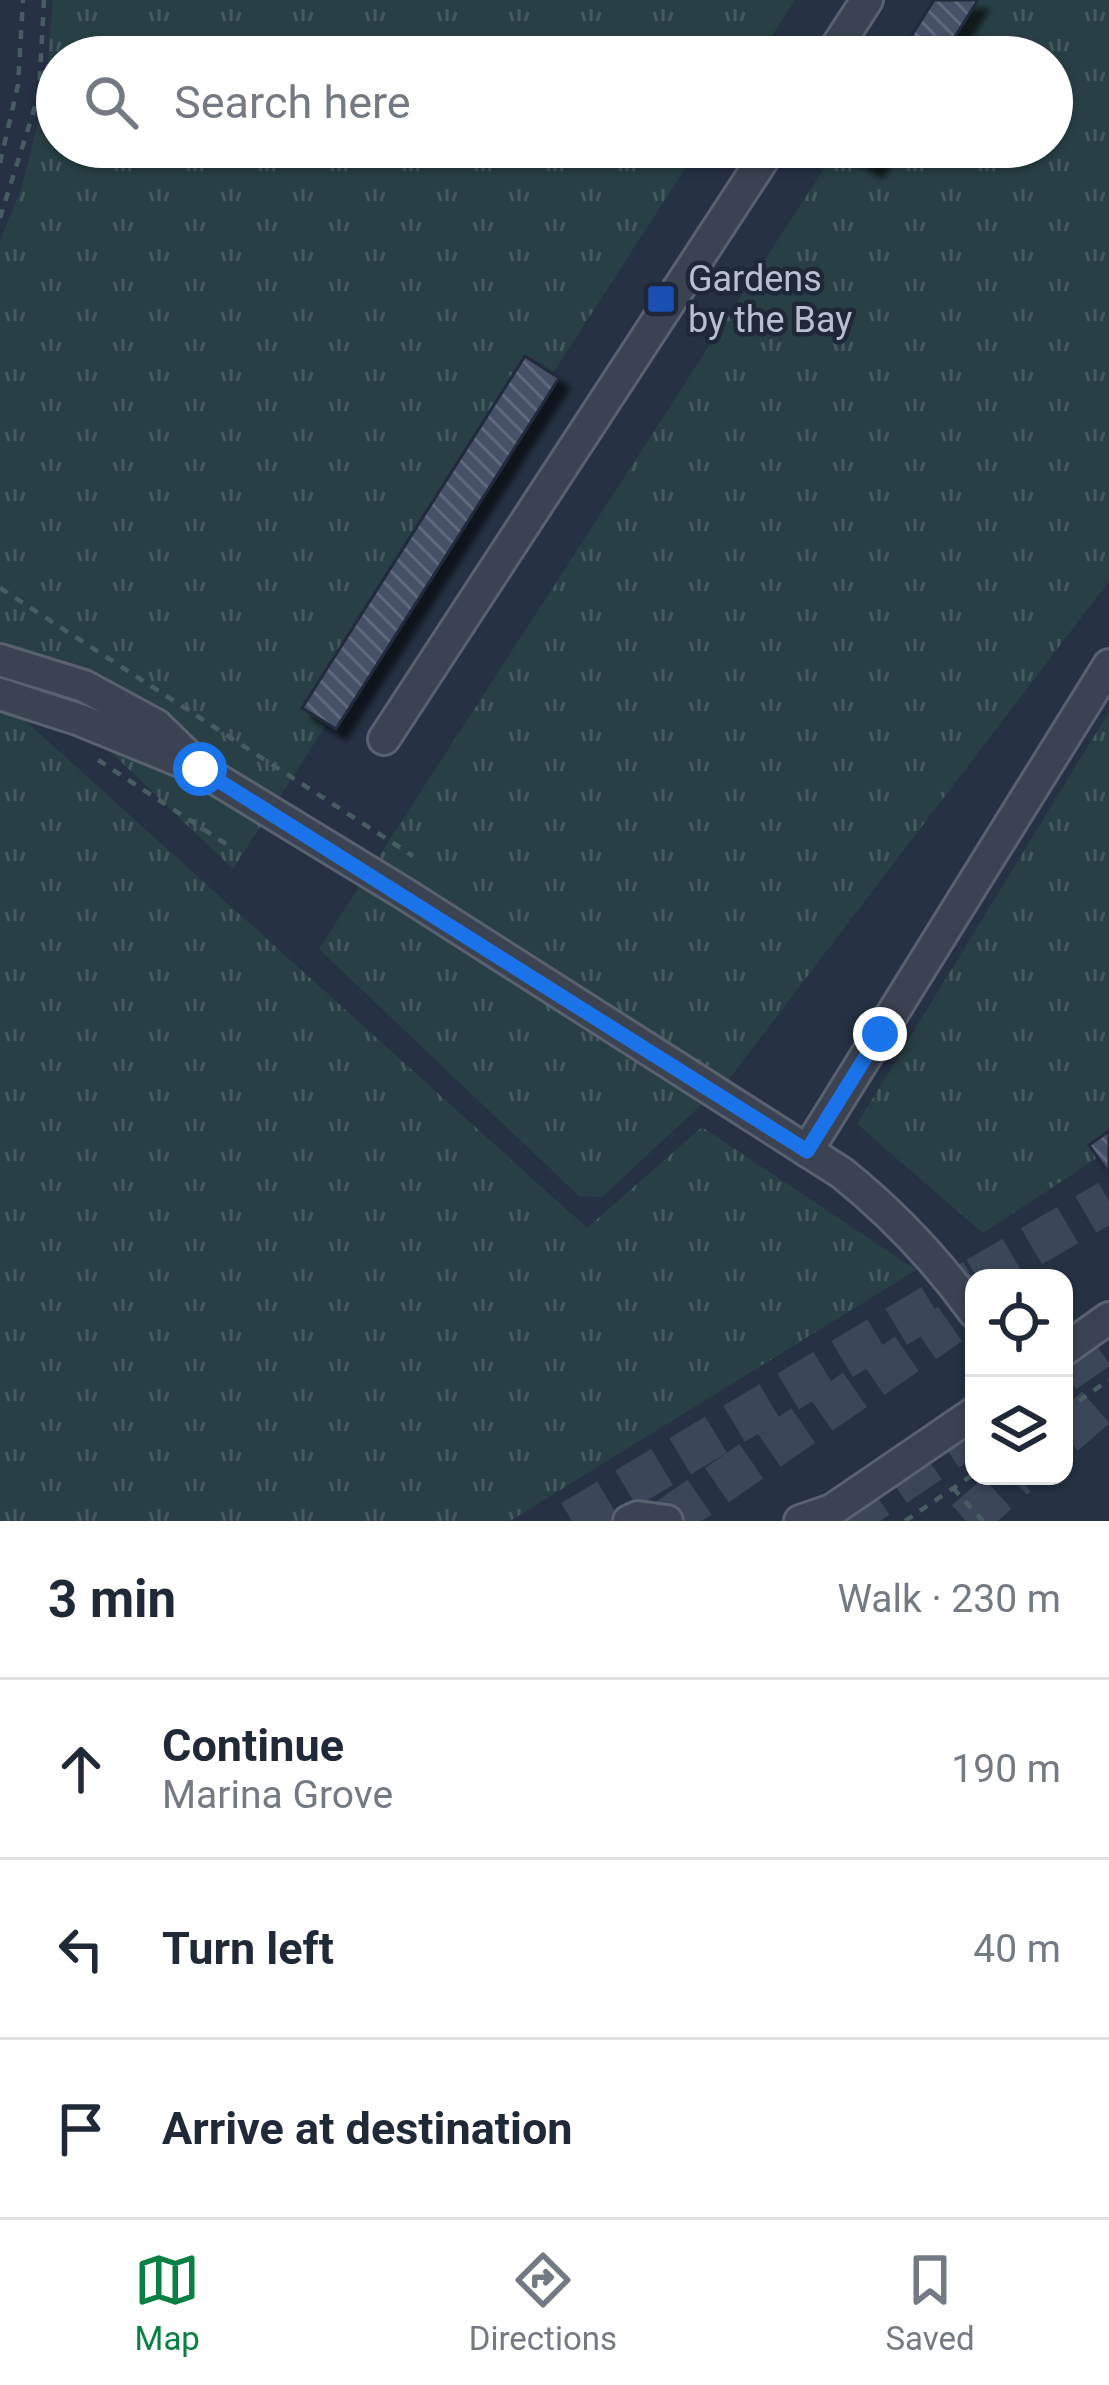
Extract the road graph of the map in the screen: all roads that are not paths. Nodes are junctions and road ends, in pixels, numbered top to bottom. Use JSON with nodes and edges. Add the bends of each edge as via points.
{"nodes":[{"id":1,"x":867,"y":0,"type":"edge"},
{"id":2,"x":844,"y":36,"type":"edge"},
{"id":3,"x":757,"y":168,"type":"edge"},
{"id":4,"x":0,"y":660,"type":"edge"},
{"id":5,"x":1109,"y":665,"type":"edge"},
{"id":6,"x":0,"y":694,"type":"edge"},
{"id":7,"x":384,"y":739,"type":"dead end"},
{"id":8,"x":200,"y":769,"type":"junction"},
{"id":9,"x":807,"y":1151,"type":"junction"},
{"id":10,"x":965,"y":1300,"type":"edge"},
{"id":11,"x":1109,"y":1318,"type":"edge"},
{"id":12,"x":1073,"y":1344,"type":"edge"},
{"id":13,"x":965,"y":1419,"type":"edge"},
{"id":14,"x":829,"y":1516,"type":"edge"},
{"id":15,"x":629,"y":1521,"type":"edge"},
{"id":16,"x":667,"y":1521,"type":"edge"},
{"id":17,"x":800,"y":1521,"type":"edge"}],
"edges":[{"from":1,"to":2,"type":"street"},
{"from":3,"to":7,"type":"street"},
{"from":4,"to":8,"type":"street","via":[[84,686],[156,725]]},
{"from":5,"to":9,"type":"street"},
{"from":6,"to":8,"type":"street"},
{"from":8,"to":9,"type":"street"},
{"from":9,"to":10,"type":"street","via":[[893,1214]]},
{"from":11,"to":12,"type":"street"},
{"from":13,"to":14,"type":"street"},
{"from":14,"to":17,"type":"street"},
{"from":15,"to":16,"type":"street"}]}
